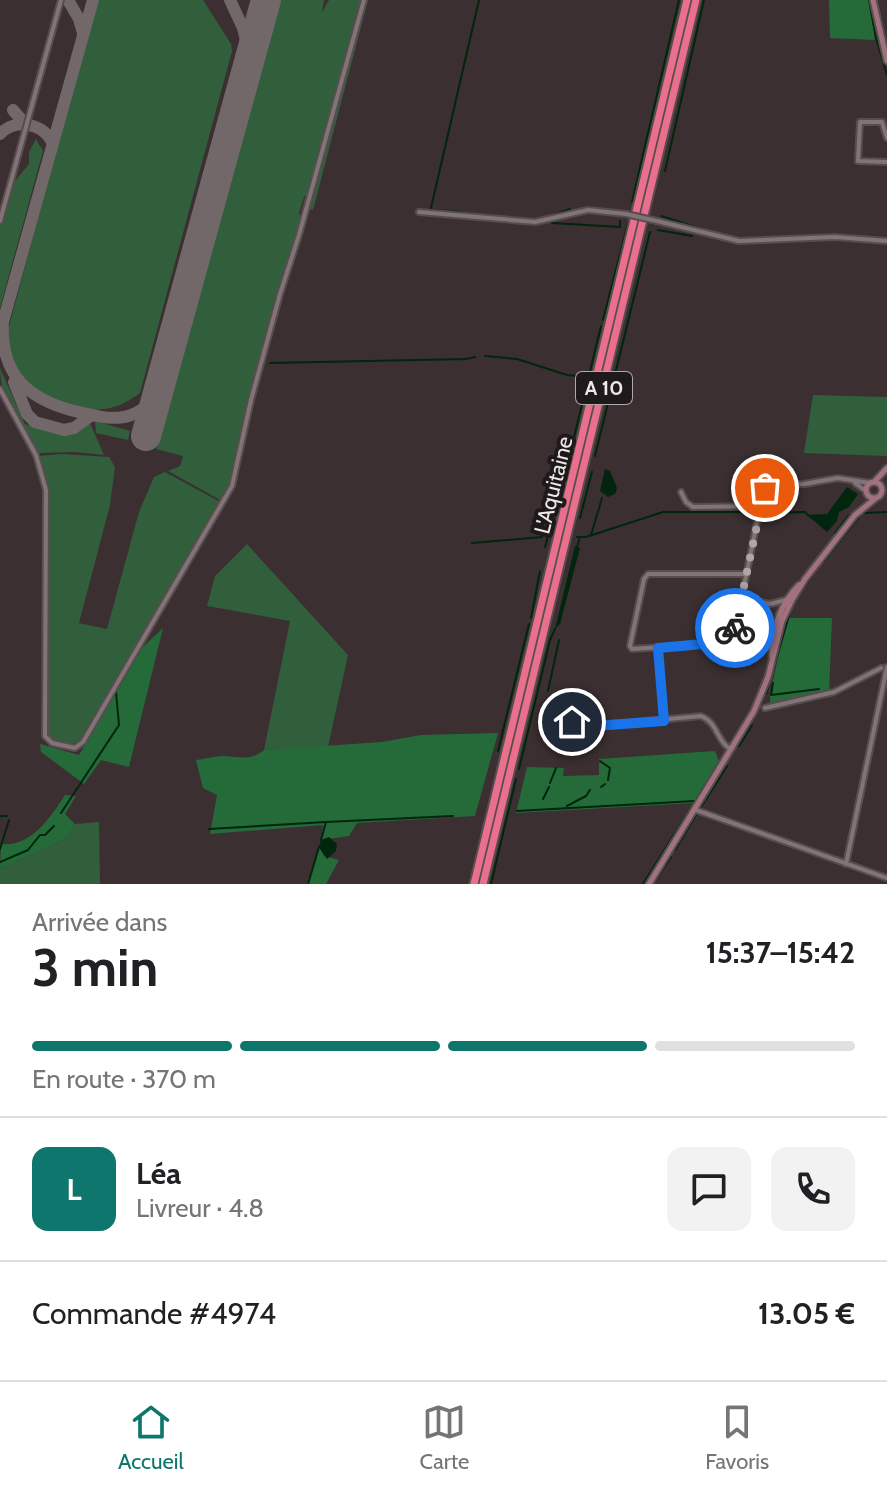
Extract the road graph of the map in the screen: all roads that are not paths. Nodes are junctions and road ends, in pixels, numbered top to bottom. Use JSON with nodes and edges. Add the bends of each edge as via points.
{"nodes":[{"id":1,"x":61,"y":0,"type":"edge"},
{"id":2,"x":364,"y":0,"type":"edge"},
{"id":3,"x":687,"y":0,"type":"edge"},
{"id":4,"x":696,"y":0,"type":"edge"},
{"id":5,"x":873,"y":0,"type":"edge"},
{"id":6,"x":887,"y":61,"type":"edge"},
{"id":7,"x":887,"y":138,"type":"edge"},
{"id":8,"x":887,"y":162,"type":"edge"},
{"id":9,"x":419,"y":212,"type":"dead end"},
{"id":10,"x":0,"y":221,"type":"edge"},
{"id":11,"x":887,"y":241,"type":"edge"},
{"id":12,"x":0,"y":389,"type":"edge"},
{"id":13,"x":887,"y":469,"type":"edge"},
{"id":14,"x":850,"y":480,"type":"junction"},
{"id":15,"x":871,"y":483,"type":"junction"},
{"id":16,"x":866,"y":491,"type":"junction"},
{"id":17,"x":681,"y":492,"type":"dead end"},
{"id":18,"x":882,"y":492,"type":"edge"},
{"id":19,"x":760,"y":506,"type":"junction"},
{"id":20,"x":855,"y":515,"type":"junction"},
{"id":21,"x":746,"y":574,"type":"junction"},
{"id":22,"x":741,"y":598,"type":"junction"},
{"id":23,"x":783,"y":607,"type":"junction"},
{"id":24,"x":658,"y":648,"type":"junction"},
{"id":25,"x":771,"y":665,"type":"junction"},
{"id":26,"x":885,"y":666,"type":"edge"},
{"id":27,"x":765,"y":708,"type":"dead end"},
{"id":28,"x":664,"y":721,"type":"junction"},
{"id":29,"x":572,"y":722,"type":"dead end"},
{"id":30,"x":731,"y":750,"type":"junction"},
{"id":31,"x":696,"y":810,"type":"junction"},
{"id":32,"x":846,"y":864,"type":"junction"},
{"id":33,"x":887,"y":878,"type":"edge"},
{"id":34,"x":474,"y":884,"type":"edge"},
{"id":35,"x":483,"y":884,"type":"edge"},
{"id":36,"x":649,"y":884,"type":"edge"}],
"edges":[{"from":1,"to":10,"type":"street"},
{"from":2,"to":12,"type":"street","via":[[276,307],[232,486],[75,748],[45,736],[46,490],[36,455]]},
{"from":3,"to":34,"type":"highway","name":"L'Aquitaine","number":"A 10"},
{"from":4,"to":35,"type":"highway","name":"L'Aquitaine","number":"A 10"},
{"from":5,"to":6,"type":"street"},
{"from":7,"to":8,"type":"street","via":[[882,122],[860,122],[858,161]]},
{"from":9,"to":11,"type":"street","bridge":true,"via":[[535,222],[588,210],[739,241]]},
{"from":13,"to":15,"type":"street"},
{"from":13,"to":18,"type":"street"},
{"from":14,"to":15,"type":"street"},
{"from":14,"to":16,"type":"street"},
{"from":14,"to":19,"type":"street","via":[[769,485]]},
{"from":15,"to":16,"type":"street"},
{"from":15,"to":18,"type":"street"},
{"from":16,"to":18,"type":"street","via":[[869,496]]},
{"from":16,"to":20,"type":"street"},
{"from":17,"to":19,"type":"street","via":[[693,507]]},
{"from":18,"to":20,"type":"street"},
{"from":19,"to":21,"type":"street"},
{"from":20,"to":23,"type":"street"},
{"from":21,"to":22,"type":"street"},
{"from":21,"to":24,"type":"street","via":[[648,574],[630,639],[632,649]]},
{"from":22,"to":23,"type":"street"},
{"from":22,"to":24,"type":"street","via":[[728,641]]},
{"from":23,"to":25,"type":"street"},
{"from":23,"to":25,"type":"street"},
{"from":24,"to":28,"type":"street"},
{"from":25,"to":30,"type":"street","via":[[754,711]]},
{"from":26,"to":27,"type":"street","via":[[834,692]]},
{"from":26,"to":32,"type":"street"},
{"from":28,"to":29,"type":"street","via":[[581,727]]},
{"from":28,"to":30,"type":"street","via":[[706,718]]},
{"from":30,"to":31,"type":"street"},
{"from":31,"to":32,"type":"street"},
{"from":31,"to":36,"type":"street"},
{"from":32,"to":33,"type":"street"}]}
